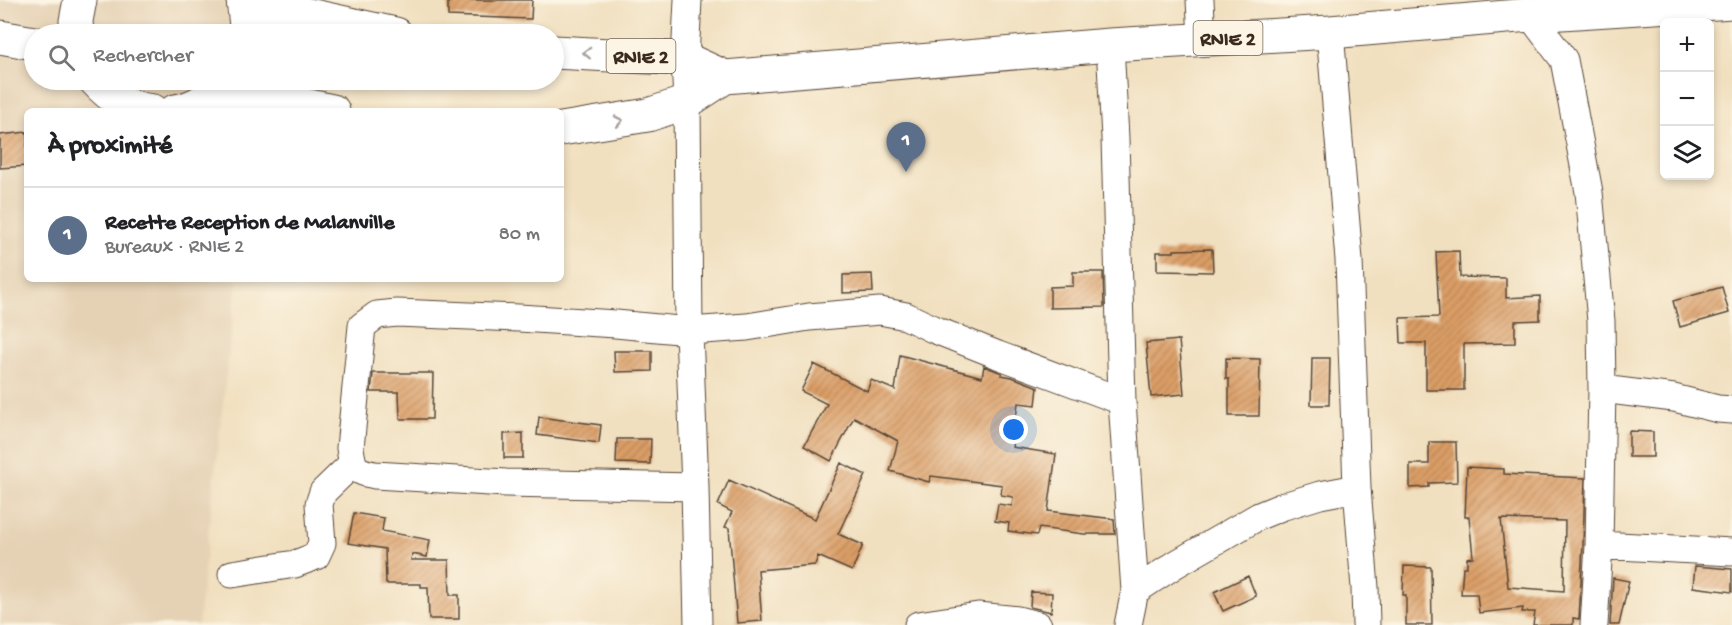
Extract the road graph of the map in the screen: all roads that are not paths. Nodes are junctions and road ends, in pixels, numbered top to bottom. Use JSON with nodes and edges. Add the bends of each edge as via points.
{"nodes":[{"id":1,"x":80,"y":0,"type":"edge"},
{"id":2,"x":244,"y":0,"type":"edge"},
{"id":3,"x":688,"y":0,"type":"edge"},
{"id":4,"x":1200,"y":0,"type":"edge"},
{"id":5,"x":1732,"y":2,"type":"edge"},
{"id":6,"x":1662,"y":4,"type":"edge"},
{"id":7,"x":1530,"y":15,"type":"junction"},
{"id":8,"x":76,"y":24,"type":"edge"},
{"id":9,"x":246,"y":24,"type":"edge"},
{"id":10,"x":308,"y":24,"type":"edge"},
{"id":11,"x":1330,"y":32,"type":"junction"},
{"id":12,"x":0,"y":37,"type":"edge"},
{"id":13,"x":1202,"y":39,"type":"junction"},
{"id":14,"x":24,"y":41,"type":"edge"},
{"id":15,"x":1110,"y":45,"type":"junction"},
{"id":16,"x":564,"y":53,"type":"edge"},
{"id":17,"x":685,"y":59,"type":"junction"},
{"id":18,"x":725,"y":77,"type":"junction"},
{"id":19,"x":104,"y":90,"type":"edge"},
{"id":20,"x":217,"y":90,"type":"edge"},
{"id":21,"x":251,"y":90,"type":"edge"},
{"id":22,"x":309,"y":98,"type":"edge"},
{"id":23,"x":687,"y":102,"type":"junction"},
{"id":24,"x":137,"y":108,"type":"edge"},
{"id":25,"x":183,"y":108,"type":"edge"},
{"id":26,"x":564,"y":129,"type":"edge"},
{"id":27,"x":689,"y":331,"type":"junction"},
{"id":28,"x":1602,"y":389,"type":"junction"},
{"id":29,"x":1122,"y":401,"type":"junction"},
{"id":30,"x":1732,"y":410,"type":"edge"},
{"id":31,"x":352,"y":464,"type":"junction"},
{"id":32,"x":695,"y":488,"type":"junction"},
{"id":33,"x":1357,"y":488,"type":"junction"},
{"id":34,"x":1599,"y":545,"type":"junction"},
{"id":35,"x":1732,"y":552,"type":"edge"},
{"id":36,"x":232,"y":574,"type":"dead end"},
{"id":37,"x":1135,"y":591,"type":"junction"},
{"id":38,"x":698,"y":625,"type":"edge"},
{"id":39,"x":918,"y":625,"type":"edge"},
{"id":40,"x":1038,"y":625,"type":"edge"},
{"id":41,"x":1128,"y":625,"type":"edge"},
{"id":42,"x":1366,"y":625,"type":"edge"},
{"id":43,"x":1594,"y":625,"type":"edge"}],
"edges":[{"from":1,"to":8,"type":"main road"},
{"from":2,"to":9,"type":"main road"},
{"from":2,"to":10,"type":"main road"},
{"from":3,"to":17,"type":"street"},
{"from":4,"to":13,"type":"street"},
{"from":5,"to":6,"type":"main road","name":"RNIE 2","number":"RNIE 2"},
{"from":6,"to":7,"type":"main road","name":"RNIE 2","number":"RNIE 2"},
{"from":7,"to":11,"type":"main road","name":"RNIE 2","number":"RNIE 2"},
{"from":7,"to":28,"type":"street","via":[[1564,60],[1589,192],[1601,321]]},
{"from":11,"to":13,"type":"main road","name":"RNIE 2","number":"RNIE 2"},
{"from":11,"to":33,"type":"street","via":[[1349,260]]},
{"from":12,"to":14,"type":"main road"},
{"from":13,"to":15,"type":"main road","name":"RNIE 2","number":"RNIE 2"},
{"from":15,"to":18,"type":"main road","name":"RNIE 2","number":"RNIE 2"},
{"from":15,"to":29,"type":"street"},
{"from":17,"to":16,"type":"main road","number":"RNIE 2","one_way":true},
{"from":17,"to":18,"type":"main road","number":"RNIE 2"},
{"from":17,"to":23,"type":"street"},
{"from":18,"to":23,"type":"main road","number":"RNIE 2"},
{"from":19,"to":24,"type":"main road"},
{"from":20,"to":25,"type":"main road","via":[[199,103]]},
{"from":21,"to":22,"type":"main road"},
{"from":26,"to":23,"type":"main road","number":"RNIE 2","one_way":true,"via":[[648,115]]},
{"from":23,"to":27,"type":"street"},
{"from":27,"to":29,"type":"street","via":[[880,311],[906,316],[998,356]]},
{"from":27,"to":31,"type":"street","via":[[519,318],[377,315],[362,326],[350,448]]},
{"from":27,"to":32,"type":"street"},
{"from":28,"to":30,"type":"street"},
{"from":28,"to":34,"type":"street"},
{"from":29,"to":37,"type":"street"},
{"from":31,"to":32,"type":"street","via":[[360,472],[375,475]]},
{"from":31,"to":36,"type":"street","via":[[323,492],[322,543],[316,556],[295,564]]},
{"from":32,"to":38,"type":"street"},
{"from":33,"to":37,"type":"street","via":[[1320,495],[1259,516]]},
{"from":33,"to":42,"type":"street"},
{"from":34,"to":35,"type":"street"},
{"from":34,"to":43,"type":"street"},
{"from":37,"to":41,"type":"street"},
{"from":39,"to":40,"type":"street","via":[[978,616]]}]}
